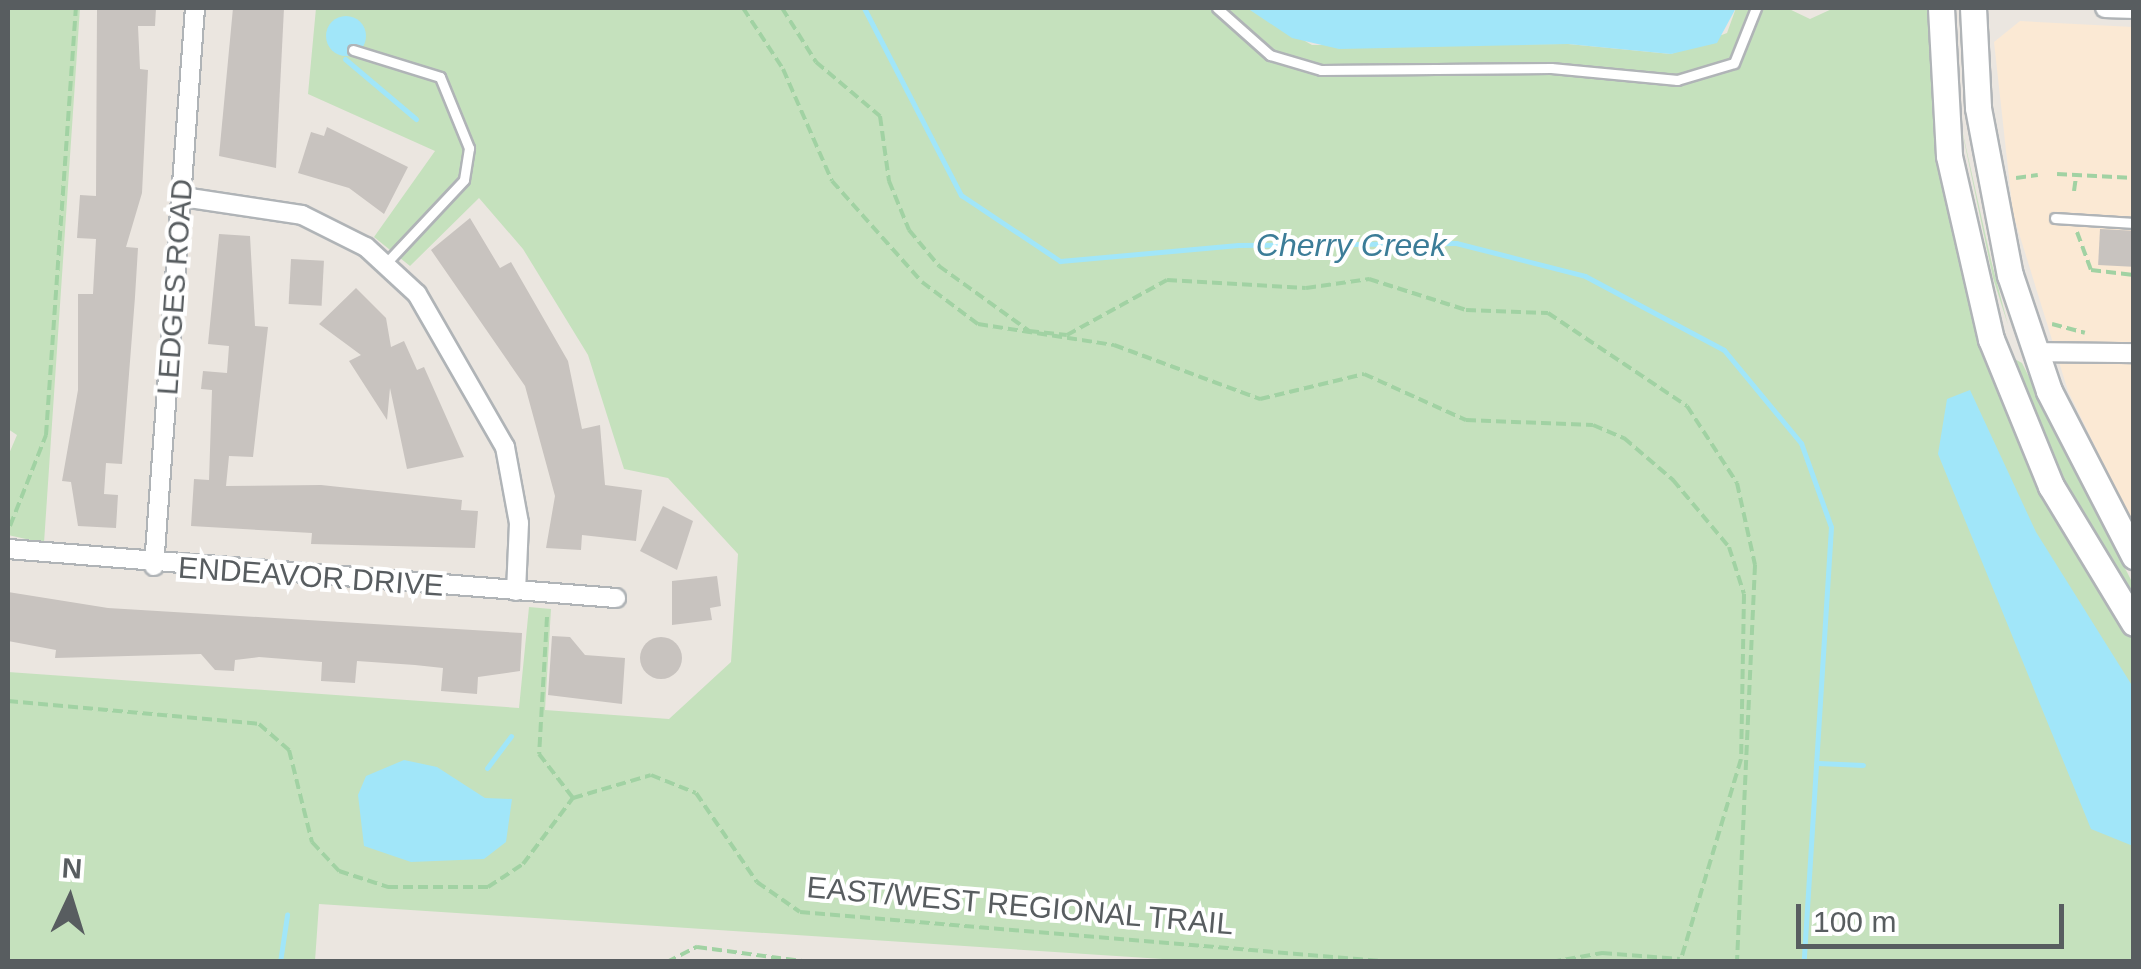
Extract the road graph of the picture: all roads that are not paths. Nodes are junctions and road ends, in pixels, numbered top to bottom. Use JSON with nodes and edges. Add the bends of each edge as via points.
{"nodes":[{"id":1,"x":195,"y":8,"type":"edge"},
{"id":2,"x":1217,"y":8,"type":"edge"},
{"id":3,"x":1756,"y":8,"type":"edge"},
{"id":4,"x":1942,"y":8,"type":"edge"},
{"id":5,"x":1973,"y":8,"type":"edge"},
{"id":6,"x":2105,"y":8,"type":"edge"},
{"id":7,"x":2134,"y":10,"type":"edge"},
{"id":8,"x":353,"y":50,"type":"dead end"},
{"id":9,"x":1952,"y":172,"type":"junction"},
{"id":10,"x":183,"y":198,"type":"junction"},
{"id":11,"x":2056,"y":218,"type":"dead end"},
{"id":12,"x":2134,"y":224,"type":"edge"},
{"id":13,"x":386,"y":263,"type":"junction"},
{"id":14,"x":2035,"y":352,"type":"junction"},
{"id":15,"x":2134,"y":352,"type":"edge"},
{"id":16,"x":8,"y":549,"type":"edge"},
{"id":17,"x":2134,"y":556,"type":"edge"},
{"id":18,"x":154,"y":566,"type":"junction"},
{"id":19,"x":516,"y":591,"type":"junction"},
{"id":20,"x":616,"y":598,"type":"dead end"},
{"id":21,"x":2134,"y":623,"type":"edge"}],
"edges":[{"from":1,"to":10,"type":"street","name":"LEDGES ROAD"},
{"from":2,"to":3,"type":"lane","via":[[1270,55],[1321,70],[1551,68],[1677,80],[1734,63]]},
{"from":4,"to":9,"type":"main road"},
{"from":5,"to":14,"type":"main road","via":[[1995,211]]},
{"from":6,"to":7,"type":"street"},
{"from":8,"to":13,"type":"lane","via":[[440,77],[469,148],[464,180]]},
{"from":9,"to":14,"type":"main road","via":[[1969,188],[2006,338]]},
{"from":9,"to":21,"type":"main road","via":[[1974,280],[2018,414]]},
{"from":10,"to":13,"type":"street","via":[[302,215]]},
{"from":10,"to":18,"type":"street","name":"LEDGES ROAD"},
{"from":11,"to":12,"type":"lane"},
{"from":13,"to":19,"type":"street","via":[[446,333],[499,430],[519,524]]},
{"from":14,"to":15,"type":"street"},
{"from":14,"to":17,"type":"main road"},
{"from":16,"to":18,"type":"street","name":"ENDEAVOR DRIVE"},
{"from":18,"to":19,"type":"street","name":"ENDEAVOR DRIVE"},
{"from":19,"to":20,"type":"street","name":"ENDEAVOR DRIVE"}]}
